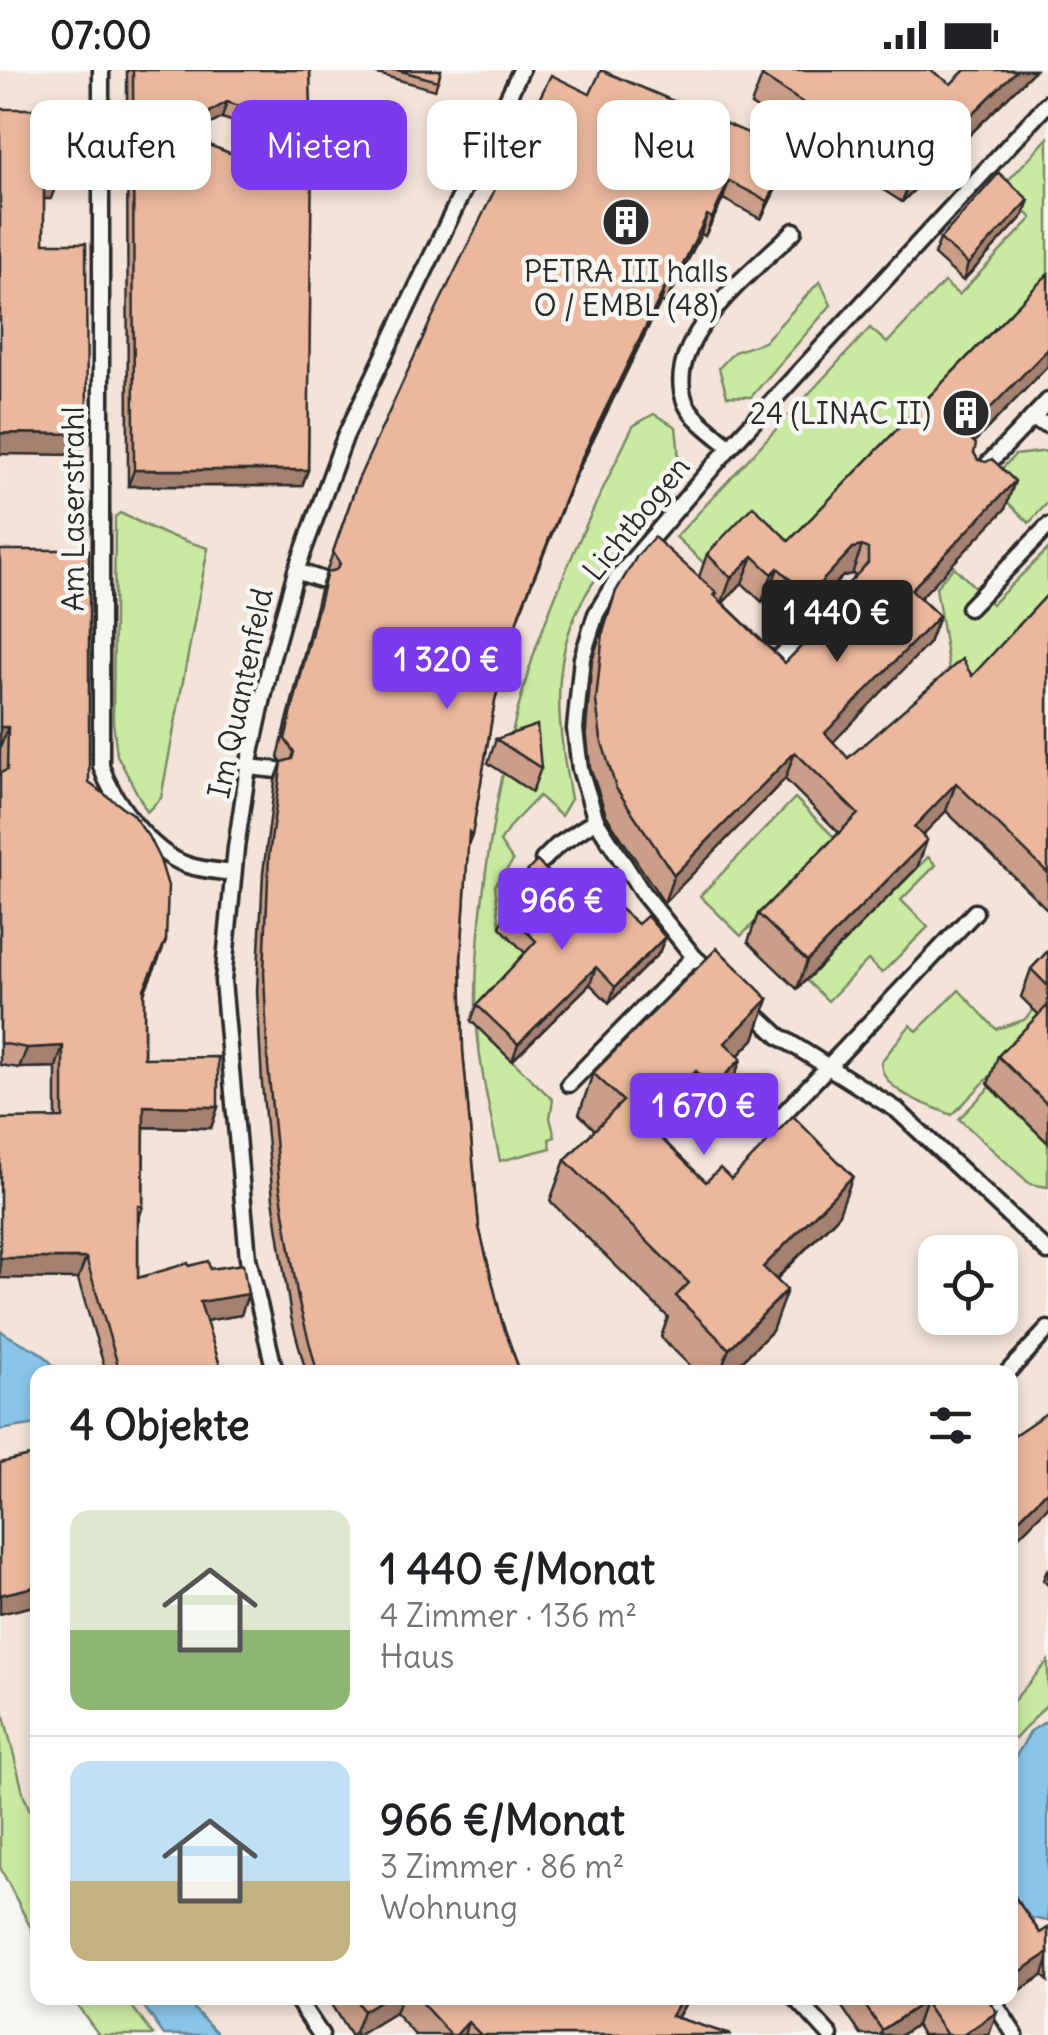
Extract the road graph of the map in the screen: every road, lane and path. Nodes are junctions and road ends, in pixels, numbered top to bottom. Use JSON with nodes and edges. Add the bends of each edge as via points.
{"nodes":[{"id":1,"x":101,"y":70,"type":"edge"},
{"id":2,"x":521,"y":70,"type":"edge"},
{"id":3,"x":1048,"y":103,"type":"edge"},
{"id":4,"x":794,"y":231,"type":"dead end"},
{"id":5,"x":1048,"y":400,"type":"edge"},
{"id":6,"x":1031,"y":419,"type":"junction"},
{"id":7,"x":1048,"y":425,"type":"edge"},
{"id":8,"x":730,"y":448,"type":"junction"},
{"id":9,"x":974,"y":479,"type":"edge"},
{"id":10,"x":1048,"y":526,"type":"edge"},
{"id":11,"x":644,"y":546,"type":"junction"},
{"id":12,"x":658,"y":560,"type":"edge"},
{"id":13,"x":296,"y":571,"type":"junction"},
{"id":14,"x":324,"y":580,"type":"edge"},
{"id":15,"x":850,"y":584,"type":"edge"},
{"id":16,"x":969,"y":608,"type":"dead end"},
{"id":17,"x":757,"y":654,"type":"edge"},
{"id":18,"x":248,"y":767,"type":"junction"},
{"id":19,"x":277,"y":770,"type":"edge"},
{"id":20,"x":596,"y":820,"type":"junction"},
{"id":21,"x":543,"y":860,"type":"edge"},
{"id":22,"x":234,"y":873,"type":"junction"},
{"id":23,"x":975,"y":912,"type":"dead end"},
{"id":24,"x":694,"y":957,"type":"junction"},
{"id":25,"x":723,"y":984,"type":"edge"},
{"id":26,"x":737,"y":997,"type":"edge"},
{"id":27,"x":829,"y":1067,"type":"junction"},
{"id":28,"x":569,"y":1084,"type":"dead end"},
{"id":29,"x":769,"y":1129,"type":"dead end"},
{"id":30,"x":1048,"y":1252,"type":"edge"},
{"id":31,"x":1048,"y":1329,"type":"edge"},
{"id":32,"x":273,"y":1365,"type":"edge"},
{"id":33,"x":1015,"y":1365,"type":"edge"},
{"id":34,"x":301,"y":2005,"type":"edge"},
{"id":35,"x":802,"y":2005,"type":"edge"},
{"id":36,"x":995,"y":2005,"type":"edge"},
{"id":37,"x":322,"y":2035,"type":"edge"},
{"id":38,"x":830,"y":2035,"type":"edge"},
{"id":39,"x":1015,"y":2035,"type":"edge"}],
"edges":[{"from":1,"to":22,"type":"lane","name":"Am Laserstrahl","via":[[101,766],[118,804],[161,849],[188,866]]},
{"from":2,"to":13,"type":"lane","name":"Im Quantenfeld","via":[[345,437]]},
{"from":3,"to":8,"type":"lane","name":"Lichtbogen"},
{"from":4,"to":8,"type":"lane","via":[[701,324],[680,368],[686,406]]},
{"from":5,"to":6,"type":"lane"},
{"from":6,"to":7,"type":"lane"},
{"from":6,"to":9,"type":"lane"},
{"from":8,"to":11,"type":"lane","name":"Lichtbogen"},
{"from":10,"to":16,"type":"lane"},
{"from":11,"to":12,"type":"lane"},
{"from":11,"to":20,"type":"lane","name":"Lichtbogen","via":[[596,614],[576,690],[580,768]]},
{"from":13,"to":14,"type":"lane"},
{"from":13,"to":18,"type":"lane","name":"Im Quantenfeld"},
{"from":15,"to":17,"type":"lane","via":[[777,660]]},
{"from":18,"to":19,"type":"lane"},
{"from":18,"to":22,"type":"lane","name":"Im Quantenfeld"},
{"from":20,"to":21,"type":"lane"},
{"from":20,"to":24,"type":"lane","name":"Lichtbogen"},
{"from":22,"to":32,"type":"lane","name":"Im Quantenfeld","via":[[223,981],[248,1258]]},
{"from":23,"to":27,"type":"lane"},
{"from":24,"to":25,"type":"lane","name":"Lichtbogen"},
{"from":24,"to":28,"type":"lane"},
{"from":26,"to":27,"type":"lane","via":[[779,1036]]},
{"from":27,"to":29,"type":"lane"},
{"from":27,"to":30,"type":"lane","via":[[896,1110]]},
{"from":31,"to":33,"type":"lane"},
{"from":34,"to":37,"type":"lane"},
{"from":35,"to":38,"type":"lane"},
{"from":36,"to":39,"type":"lane"}]}
